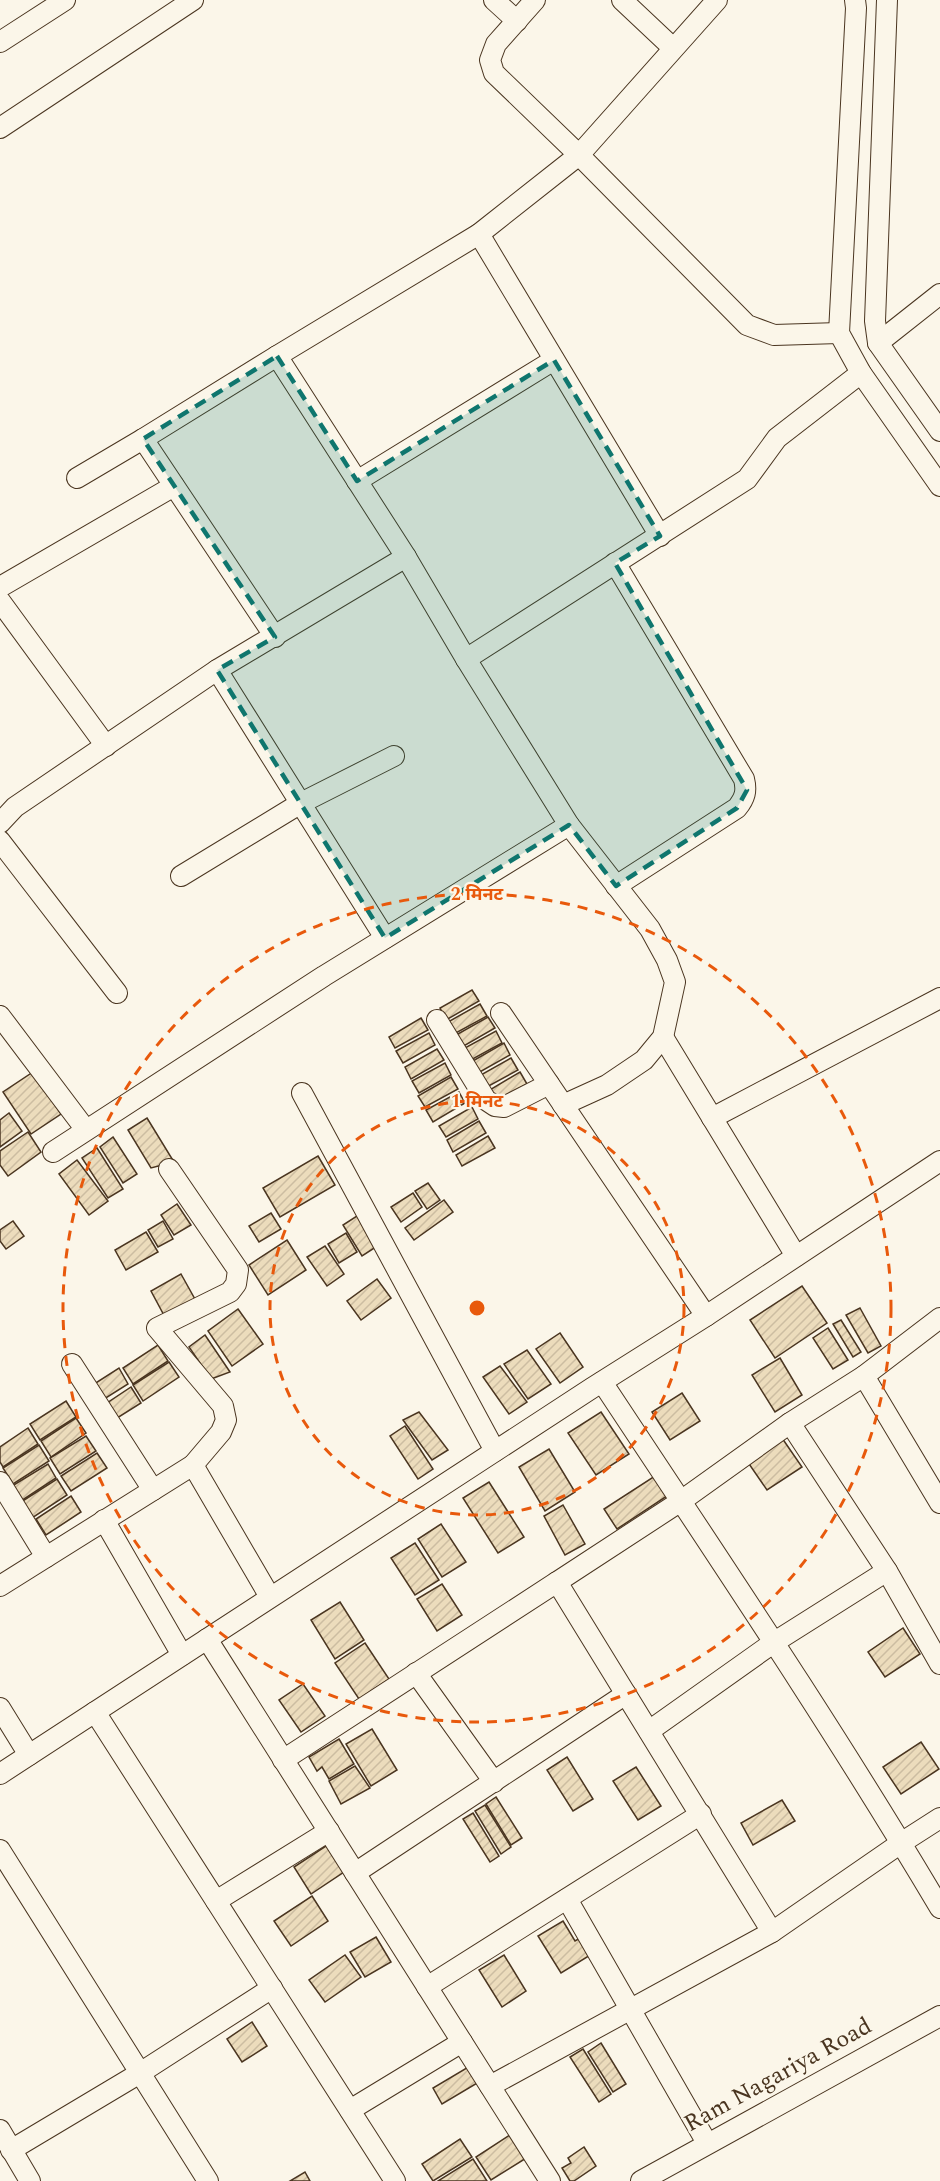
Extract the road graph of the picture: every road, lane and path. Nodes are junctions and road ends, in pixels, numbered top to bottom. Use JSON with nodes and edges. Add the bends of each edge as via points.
{"nodes":[{"id":1,"x":65,"y":0,"type":"edge"},
{"id":2,"x":193,"y":0,"type":"edge"},
{"id":3,"x":494,"y":0,"type":"edge"},
{"id":4,"x":535,"y":0,"type":"edge"},
{"id":5,"x":622,"y":0,"type":"edge"},
{"id":6,"x":717,"y":0,"type":"edge"},
{"id":7,"x":855,"y":0,"type":"edge"},
{"id":8,"x":887,"y":0,"type":"edge"},
{"id":9,"x":517,"y":21,"type":"junction"},
{"id":10,"x":0,"y":42,"type":"edge"},
{"id":11,"x":673,"y":48,"type":"junction"},
{"id":12,"x":0,"y":128,"type":"edge"},
{"id":13,"x":579,"y":155,"type":"junction"},
{"id":14,"x":479,"y":234,"type":"junction"},
{"id":15,"x":940,"y":294,"type":"edge"},
{"id":16,"x":839,"y":333,"type":"junction"},
{"id":17,"x":878,"y":343,"type":"junction"},
{"id":18,"x":277,"y":356,"type":"junction"},
{"id":19,"x":554,"y":360,"type":"junction"},
{"id":20,"x":861,"y":373,"type":"junction"},
{"id":21,"x":940,"y":431,"type":"edge"},
{"id":22,"x":143,"y":439,"type":"junction"},
{"id":23,"x":77,"y":478,"type":"dead end"},
{"id":24,"x":357,"y":481,"type":"junction"},
{"id":25,"x":174,"y":486,"type":"junction"},
{"id":26,"x":940,"y":486,"type":"edge"},
{"id":27,"x":660,"y":536,"type":"junction"},
{"id":28,"x":406,"y":557,"type":"junction"},
{"id":29,"x":615,"y":563,"type":"junction"},
{"id":30,"x":0,"y":587,"type":"edge"},
{"id":31,"x":0,"y":601,"type":"edge"},
{"id":32,"x":275,"y":637,"type":"junction"},
{"id":33,"x":465,"y":659,"type":"junction"},
{"id":34,"x":217,"y":670,"type":"junction"},
{"id":35,"x":106,"y":746,"type":"junction"},
{"id":36,"x":394,"y":756,"type":"dead end"},
{"id":37,"x":301,"y":803,"type":"junction"},
{"id":38,"x":0,"y":823,"type":"edge"},
{"id":39,"x":569,"y":825,"type":"junction"},
{"id":40,"x":0,"y":841,"type":"edge"},
{"id":41,"x":181,"y":876,"type":"dead end"},
{"id":42,"x":616,"y":886,"type":"junction"},
{"id":43,"x":385,"y":938,"type":"junction"},
{"id":44,"x":117,"y":993,"type":"dead end"},
{"id":45,"x":940,"y":998,"type":"edge"},
{"id":46,"x":501,"y":1013,"type":"dead end"},
{"id":47,"x":0,"y":1016,"type":"edge"},
{"id":48,"x":437,"y":1020,"type":"dead end"},
{"id":49,"x":663,"y":1037,"type":"junction"},
{"id":50,"x":549,"y":1084,"type":"junction"},
{"id":51,"x":302,"y":1093,"type":"dead end"},
{"id":52,"x":563,"y":1105,"type":"junction"},
{"id":53,"x":712,"y":1118,"type":"junction"},
{"id":54,"x":86,"y":1130,"type":"junction"},
{"id":55,"x":53,"y":1152,"type":"dead end"},
{"id":56,"x":940,"y":1161,"type":"edge"},
{"id":57,"x":169,"y":1169,"type":"dead end"},
{"id":58,"x":796,"y":1256,"type":"junction"},
{"id":59,"x":706,"y":1316,"type":"junction"},
{"id":60,"x":940,"y":1318,"type":"edge"},
{"id":61,"x":72,"y":1364,"type":"dead end"},
{"id":62,"x":864,"y":1376,"type":"junction"},
{"id":63,"x":602,"y":1382,"type":"junction"},
{"id":64,"x":790,"y":1423,"type":"junction"},
{"id":65,"x":495,"y":1451,"type":"junction"},
{"id":66,"x":193,"y":1465,"type":"junction"},
{"id":67,"x":0,"y":1482,"type":"edge"},
{"id":68,"x":153,"y":1490,"type":"junction"},
{"id":69,"x":681,"y":1501,"type":"junction"},
{"id":70,"x":940,"y":1503,"type":"edge"},
{"id":71,"x":104,"y":1520,"type":"junction"},
{"id":72,"x":46,"y":1557,"type":"junction"},
{"id":73,"x":887,"y":1570,"type":"junction"},
{"id":74,"x":557,"y":1582,"type":"junction"},
{"id":75,"x":0,"y":1586,"type":"edge"},
{"id":76,"x":270,"y":1597,"type":"junction"},
{"id":77,"x":207,"y":1639,"type":"junction"},
{"id":78,"x":773,"y":1643,"type":"junction"},
{"id":79,"x":182,"y":1655,"type":"junction"},
{"id":80,"x":940,"y":1664,"type":"edge"},
{"id":81,"x":417,"y":1673,"type":"junction"},
{"id":82,"x":626,"y":1694,"type":"junction"},
{"id":83,"x":0,"y":1708,"type":"edge"},
{"id":84,"x":95,"y":1712,"type":"junction"},
{"id":85,"x":649,"y":1731,"type":"junction"},
{"id":86,"x":29,"y":1755,"type":"junction"},
{"id":87,"x":283,"y":1760,"type":"junction"},
{"id":88,"x":0,"y":1774,"type":"edge"},
{"id":89,"x":494,"y":1782,"type":"junction"},
{"id":90,"x":701,"y":1815,"type":"junction"},
{"id":91,"x":940,"y":1818,"type":"edge"},
{"id":92,"x":329,"y":1831,"type":"junction"},
{"id":93,"x":901,"y":1843,"type":"junction"},
{"id":94,"x":0,"y":1850,"type":"edge"},
{"id":95,"x":355,"y":1873,"type":"junction"},
{"id":96,"x":567,"y":1899,"type":"junction"},
{"id":97,"x":216,"y":1901,"type":"junction"},
{"id":98,"x":940,"y":1908,"type":"edge"},
{"id":99,"x":772,"y":1932,"type":"junction"},
{"id":100,"x":427,"y":1987,"type":"junction"},
{"id":101,"x":272,"y":1988,"type":"junction"},
{"id":102,"x":631,"y":2009,"type":"junction"},
{"id":103,"x":940,"y":2016,"type":"edge"},
{"id":104,"x":462,"y":2042,"type":"junction"},
{"id":105,"x":140,"y":2073,"type":"junction"},
{"id":106,"x":490,"y":2086,"type":"junction"},
{"id":107,"x":350,"y":2110,"type":"junction"},
{"id":108,"x":0,"y":2130,"type":"edge"},
{"id":109,"x":707,"y":2143,"type":"junction"},
{"id":110,"x":11,"y":2150,"type":"junction"},
{"id":111,"x":30,"y":2181,"type":"edge"},
{"id":112,"x":208,"y":2181,"type":"edge"},
{"id":113,"x":395,"y":2181,"type":"edge"},
{"id":114,"x":550,"y":2181,"type":"edge"},
{"id":115,"x":640,"y":2181,"type":"edge"}],
"edges":[{"from":1,"to":10,"type":"street"},
{"from":2,"to":12,"type":"street"},
{"from":3,"to":9,"type":"street"},
{"from":4,"to":9,"type":"street"},
{"from":5,"to":11,"type":"street"},
{"from":6,"to":11,"type":"street"},
{"from":7,"to":16,"type":"street"},
{"from":8,"to":17,"type":"street","via":[[875,321]]},
{"from":9,"to":13,"type":"street","via":[[496,44],[490,60],[494,73]]},
{"from":11,"to":13,"type":"street"},
{"from":13,"to":14,"type":"street"},
{"from":13,"to":16,"type":"street","via":[[747,325],[774,335]]},
{"from":14,"to":18,"type":"street"},
{"from":14,"to":19,"type":"street"},
{"from":15,"to":17,"type":"street"},
{"from":16,"to":20,"type":"street"},
{"from":17,"to":21,"type":"street"},
{"from":18,"to":22,"type":"street"},
{"from":18,"to":24,"type":"street"},
{"from":19,"to":24,"type":"street"},
{"from":19,"to":27,"type":"street"},
{"from":20,"to":26,"type":"street"},
{"from":20,"to":27,"type":"street","via":[[777,438],[747,479]]},
{"from":22,"to":23,"type":"street"},
{"from":22,"to":25,"type":"street"},
{"from":24,"to":28,"type":"street"},
{"from":25,"to":30,"type":"street"},
{"from":25,"to":32,"type":"street"},
{"from":27,"to":29,"type":"street"},
{"from":28,"to":32,"type":"street"},
{"from":28,"to":33,"type":"street"},
{"from":29,"to":33,"type":"street"},
{"from":29,"to":42,"type":"street","via":[[744,778],[747,790],[736,808]]},
{"from":31,"to":35,"type":"street"},
{"from":32,"to":34,"type":"street"},
{"from":33,"to":39,"type":"street"},
{"from":34,"to":35,"type":"street"},
{"from":34,"to":37,"type":"street"},
{"from":35,"to":38,"type":"street","via":[[15,807]]},
{"from":36,"to":37,"type":"street"},
{"from":37,"to":41,"type":"street"},
{"from":37,"to":43,"type":"street"},
{"from":39,"to":42,"type":"street"},
{"from":39,"to":43,"type":"street"},
{"from":40,"to":44,"type":"street"},
{"from":42,"to":49,"type":"street","via":[[650,929],[675,982]]},
{"from":43,"to":54,"type":"street"},
{"from":45,"to":53,"type":"street"},
{"from":46,"to":50,"type":"street"},
{"from":47,"to":54,"type":"street"},
{"from":48,"to":50,"type":"street","via":[[486,1100],[495,1106],[504,1107]]},
{"from":49,"to":52,"type":"street","via":[[644,1060],[606,1085]]},
{"from":49,"to":53,"type":"street"},
{"from":50,"to":52,"type":"street"},
{"from":51,"to":65,"type":"street"},
{"from":52,"to":59,"type":"street"},
{"from":53,"to":58,"type":"street"},
{"from":54,"to":55,"type":"street"},
{"from":56,"to":58,"type":"street"},
{"from":57,"to":66,"type":"street","via":[[237,1270],[236,1284],[230,1292],[157,1328],[223,1406],[226,1420],[221,1432]]},
{"from":58,"to":59,"type":"street"},
{"from":59,"to":63,"type":"street"},
{"from":60,"to":62,"type":"street"},
{"from":61,"to":68,"type":"street"},
{"from":62,"to":64,"type":"street"},
{"from":62,"to":70,"type":"street"},
{"from":63,"to":65,"type":"street"},
{"from":63,"to":69,"type":"street"},
{"from":64,"to":69,"type":"street"},
{"from":64,"to":73,"type":"street"},
{"from":65,"to":76,"type":"street"},
{"from":66,"to":68,"type":"street"},
{"from":66,"to":76,"type":"street"},
{"from":67,"to":72,"type":"street"},
{"from":68,"to":71,"type":"street"},
{"from":69,"to":74,"type":"street"},
{"from":69,"to":78,"type":"street"},
{"from":71,"to":72,"type":"street"},
{"from":71,"to":79,"type":"street"},
{"from":72,"to":75,"type":"street"},
{"from":73,"to":78,"type":"street"},
{"from":73,"to":80,"type":"street"},
{"from":74,"to":81,"type":"street"},
{"from":74,"to":82,"type":"street"},
{"from":76,"to":77,"type":"street"},
{"from":77,"to":79,"type":"street"},
{"from":77,"to":87,"type":"street"},
{"from":78,"to":85,"type":"street"},
{"from":78,"to":93,"type":"street"},
{"from":79,"to":84,"type":"street"},
{"from":81,"to":87,"type":"street"},
{"from":81,"to":89,"type":"street"},
{"from":82,"to":85,"type":"street"},
{"from":82,"to":89,"type":"street"},
{"from":83,"to":86,"type":"street"},
{"from":84,"to":86,"type":"street"},
{"from":84,"to":97,"type":"street"},
{"from":85,"to":90,"type":"street"},
{"from":86,"to":88,"type":"street"},
{"from":87,"to":92,"type":"street"},
{"from":89,"to":95,"type":"street"},
{"from":90,"to":96,"type":"street"},
{"from":90,"to":99,"type":"street"},
{"from":91,"to":93,"type":"street"},
{"from":92,"to":95,"type":"street"},
{"from":92,"to":97,"type":"street"},
{"from":93,"to":98,"type":"street"},
{"from":93,"to":99,"type":"street"},
{"from":94,"to":105,"type":"street"},
{"from":95,"to":100,"type":"street"},
{"from":96,"to":100,"type":"street"},
{"from":96,"to":102,"type":"street"},
{"from":97,"to":101,"type":"street"},
{"from":99,"to":102,"type":"street"},
{"from":100,"to":104,"type":"street"},
{"from":101,"to":105,"type":"street"},
{"from":101,"to":107,"type":"street"},
{"from":102,"to":106,"type":"street"},
{"from":102,"to":109,"type":"street"},
{"from":103,"to":109,"type":"street","name":"Ram Nagariya Road"},
{"from":104,"to":106,"type":"street"},
{"from":104,"to":107,"type":"street"},
{"from":105,"to":110,"type":"street"},
{"from":105,"to":112,"type":"street"},
{"from":106,"to":114,"type":"street"},
{"from":107,"to":113,"type":"street"},
{"from":108,"to":110,"type":"street"},
{"from":109,"to":115,"type":"street","name":"Ram Nagariya Road"},
{"from":110,"to":111,"type":"street"}]}
